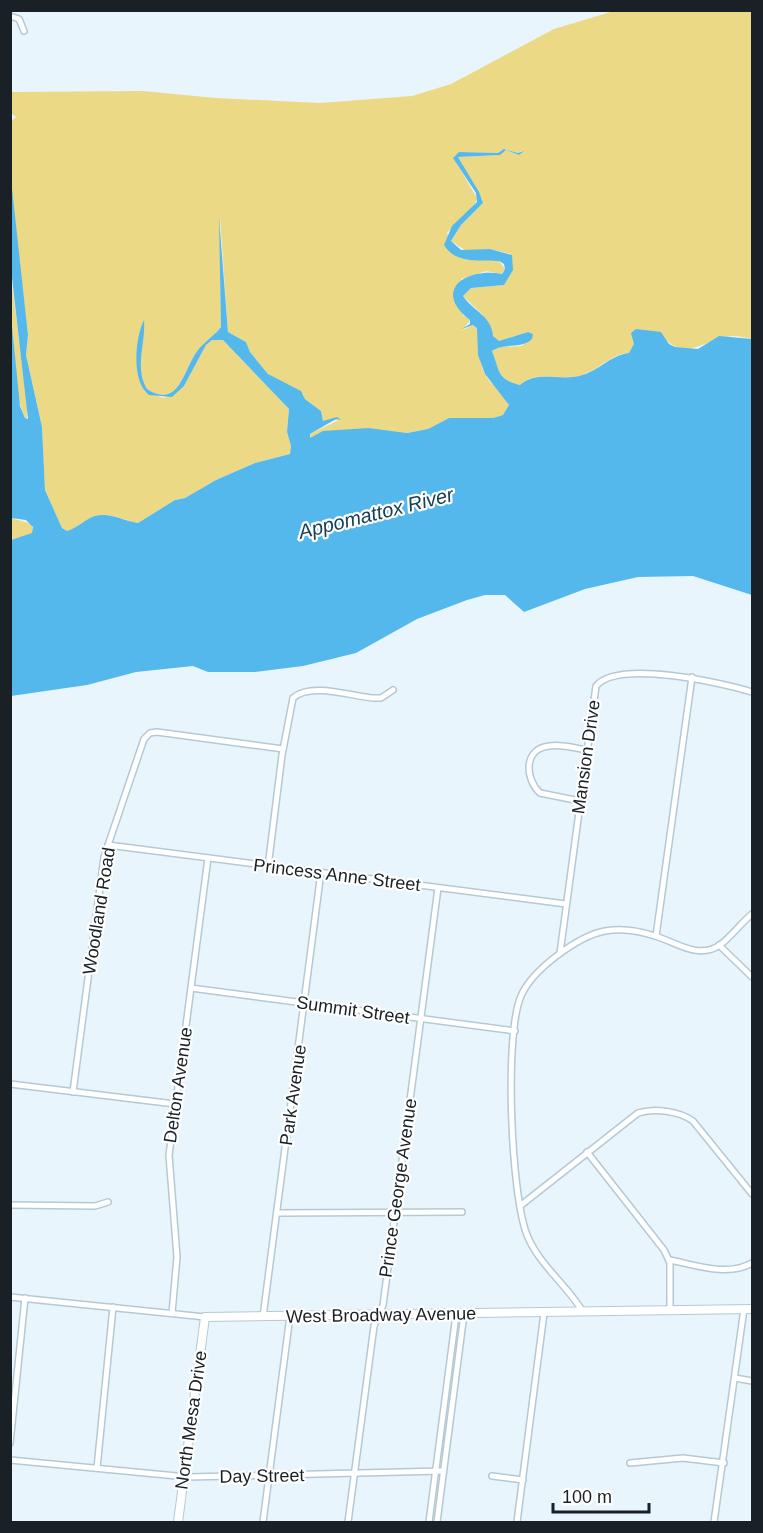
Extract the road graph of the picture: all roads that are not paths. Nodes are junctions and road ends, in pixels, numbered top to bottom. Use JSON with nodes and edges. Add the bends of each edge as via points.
{"nodes":[{"id":1,"x":10,"y":16,"type":"edge"},
{"id":2,"x":24,"y":31,"type":"dead end"},
{"id":3,"x":692,"y":677,"type":"junction"},
{"id":4,"x":393,"y":690,"type":"dead end"},
{"id":5,"x":753,"y":692,"type":"edge"},
{"id":6,"x":283,"y":749,"type":"junction"},
{"id":7,"x":586,"y":750,"type":"junction"},
{"id":8,"x":580,"y":801,"type":"junction"},
{"id":9,"x":108,"y":845,"type":"junction"},
{"id":10,"x":208,"y":858,"type":"junction"},
{"id":11,"x":268,"y":867,"type":"junction"},
{"id":12,"x":321,"y":872,"type":"junction"},
{"id":13,"x":438,"y":888,"type":"junction"},
{"id":14,"x":566,"y":904,"type":"junction"},
{"id":15,"x":753,"y":914,"type":"edge"},
{"id":16,"x":656,"y":936,"type":"junction"},
{"id":17,"x":719,"y":945,"type":"junction"},
{"id":18,"x":560,"y":953,"type":"junction"},
{"id":19,"x":753,"y":977,"type":"edge"},
{"id":20,"x":191,"y":988,"type":"junction"},
{"id":21,"x":304,"y":1004,"type":"junction"},
{"id":22,"x":421,"y":1020,"type":"junction"},
{"id":23,"x":515,"y":1031,"type":"junction"},
{"id":24,"x":10,"y":1084,"type":"edge"},
{"id":25,"x":73,"y":1092,"type":"junction"},
{"id":26,"x":175,"y":1104,"type":"junction"},
{"id":27,"x":587,"y":1152,"type":"junction"},
{"id":28,"x":753,"y":1194,"type":"edge"},
{"id":29,"x":108,"y":1202,"type":"dead end"},
{"id":30,"x":10,"y":1205,"type":"edge"},
{"id":31,"x":520,"y":1206,"type":"junction"},
{"id":32,"x":396,"y":1212,"type":"junction"},
{"id":33,"x":462,"y":1212,"type":"dead end"},
{"id":34,"x":277,"y":1214,"type":"junction"},
{"id":35,"x":670,"y":1260,"type":"junction"},
{"id":36,"x":753,"y":1263,"type":"edge"},
{"id":37,"x":10,"y":1297,"type":"edge"},
{"id":38,"x":25,"y":1298,"type":"junction"},
{"id":39,"x":113,"y":1307,"type":"junction"},
{"id":40,"x":748,"y":1309,"type":"edge"},
{"id":41,"x":670,"y":1311,"type":"junction"},
{"id":42,"x":583,"y":1312,"type":"junction"},
{"id":43,"x":172,"y":1313,"type":"junction"},
{"id":44,"x":543,"y":1313,"type":"junction"},
{"id":45,"x":380,"y":1315,"type":"junction"},
{"id":46,"x":460,"y":1315,"type":"junction"},
{"id":47,"x":290,"y":1316,"type":"junction"},
{"id":48,"x":205,"y":1317,"type":"junction"},
{"id":49,"x":263,"y":1317,"type":"junction"},
{"id":50,"x":735,"y":1378,"type":"junction"},
{"id":51,"x":753,"y":1381,"type":"edge"},
{"id":52,"x":10,"y":1443,"type":"edge"},
{"id":53,"x":10,"y":1460,"type":"edge"},
{"id":54,"x":630,"y":1463,"type":"dead end"},
{"id":55,"x":724,"y":1463,"type":"junction"},
{"id":56,"x":98,"y":1468,"type":"junction"},
{"id":57,"x":436,"y":1471,"type":"junction"},
{"id":58,"x":443,"y":1471,"type":"junction"},
{"id":59,"x":354,"y":1474,"type":"junction"},
{"id":60,"x":269,"y":1475,"type":"junction"},
{"id":61,"x":492,"y":1476,"type":"dead end"},
{"id":62,"x":184,"y":1477,"type":"junction"},
{"id":63,"x":523,"y":1480,"type":"junction"},
{"id":64,"x":177,"y":1522,"type":"edge"},
{"id":65,"x":263,"y":1522,"type":"edge"},
{"id":66,"x":348,"y":1522,"type":"edge"},
{"id":67,"x":429,"y":1522,"type":"edge"},
{"id":68,"x":436,"y":1522,"type":"edge"},
{"id":69,"x":516,"y":1522,"type":"edge"},
{"id":70,"x":714,"y":1522,"type":"edge"}],
"edges":[{"from":1,"to":2,"type":"street","via":[[20,19]]},
{"from":3,"to":5,"type":"street","name":"Mansion Drive"},
{"from":3,"to":7,"type":"street","name":"Mansion Drive","via":[[633,675],[599,682]]},
{"from":3,"to":16,"type":"street"},
{"from":4,"to":6,"type":"street","via":[[381,698],[316,689],[301,693],[291,703]]},
{"from":6,"to":9,"type":"street","name":"Woodland Road","via":[[157,732],[146,735]]},
{"from":6,"to":11,"type":"street"},
{"from":7,"to":8,"type":"street","name":"Mansion Drive"},
{"from":7,"to":8,"type":"street","via":[[548,746],[533,754],[529,765],[532,783],[540,794]]},
{"from":8,"to":14,"type":"street","name":"Mansion Drive"},
{"from":9,"to":10,"type":"street","name":"Princess Anne Street"},
{"from":9,"to":25,"type":"street","name":"Woodland Road"},
{"from":10,"to":11,"type":"street","name":"Princess Anne Street"},
{"from":10,"to":20,"type":"street","name":"Delton Avenue"},
{"from":11,"to":12,"type":"street","name":"Princess Anne Street"},
{"from":12,"to":13,"type":"street","name":"Princess Anne Street"},
{"from":12,"to":21,"type":"street","name":"Park Avenue"},
{"from":13,"to":14,"type":"street","name":"Princess Anne Street"},
{"from":13,"to":22,"type":"street","name":"Prince George Avenue"},
{"from":14,"to":18,"type":"street","name":"Mansion Drive"},
{"from":15,"to":17,"type":"street"},
{"from":16,"to":17,"type":"street","via":[[698,951]]},
{"from":16,"to":18,"type":"street","via":[[607,930],[574,942]]},
{"from":17,"to":19,"type":"street"},
{"from":18,"to":23,"type":"street","via":[[524,990],[517,1006]]},
{"from":20,"to":21,"type":"street","name":"Summit Street"},
{"from":20,"to":26,"type":"street","name":"Delton Avenue"},
{"from":21,"to":22,"type":"street","name":"Summit Street"},
{"from":21,"to":34,"type":"street","name":"Park Avenue"},
{"from":22,"to":23,"type":"street","name":"Summit Street"},
{"from":22,"to":32,"type":"street","name":"Prince George Avenue"},
{"from":23,"to":31,"type":"street","via":[[512,1121]]},
{"from":24,"to":25,"type":"street"},
{"from":25,"to":26,"type":"street"},
{"from":26,"to":43,"type":"street","name":"Delton Avenue","via":[[168,1171],[177,1257]]},
{"from":27,"to":28,"type":"street","via":[[638,1113],[680,1114],[695,1123]]},
{"from":27,"to":31,"type":"street"},
{"from":27,"to":35,"type":"street"},
{"from":29,"to":30,"type":"street","via":[[95,1206]]},
{"from":31,"to":42,"type":"street","via":[[531,1244]]},
{"from":32,"to":33,"type":"street"},
{"from":32,"to":34,"type":"street"},
{"from":32,"to":45,"type":"street","name":"Prince George Avenue"},
{"from":34,"to":49,"type":"street","name":"Park Avenue"},
{"from":35,"to":36,"type":"street","via":[[719,1269]]},
{"from":35,"to":41,"type":"street"},
{"from":37,"to":38,"type":"street","name":"West Broadway Avenue"},
{"from":38,"to":39,"type":"street","name":"West Broadway Avenue"},
{"from":38,"to":52,"type":"street"},
{"from":39,"to":43,"type":"street","name":"West Broadway Avenue"},
{"from":39,"to":56,"type":"street"},
{"from":40,"to":41,"type":"main road","name":"West Broadway Avenue"},
{"from":40,"to":50,"type":"street"},
{"from":41,"to":42,"type":"main road","name":"West Broadway Avenue"},
{"from":42,"to":44,"type":"main road","name":"West Broadway Avenue"},
{"from":43,"to":48,"type":"street","name":"West Broadway Avenue"},
{"from":44,"to":46,"type":"main road","name":"West Broadway Avenue"},
{"from":44,"to":63,"type":"street"},
{"from":45,"to":46,"type":"main road","name":"West Broadway Avenue"},
{"from":45,"to":47,"type":"main road","name":"West Broadway Avenue"},
{"from":45,"to":59,"type":"street","name":"Prince George Avenue","via":[[374,1326]]},
{"from":46,"to":57,"type":"street"},
{"from":46,"to":58,"type":"street"},
{"from":47,"to":49,"type":"main road","name":"West Broadway Avenue"},
{"from":47,"to":60,"type":"street"},
{"from":48,"to":49,"type":"main road","name":"West Broadway Avenue"},
{"from":48,"to":62,"type":"main road","name":"North Mesa Drive"},
{"from":50,"to":51,"type":"street"},
{"from":50,"to":55,"type":"street"},
{"from":53,"to":56,"type":"street","name":"Day Street"},
{"from":54,"to":55,"type":"street","via":[[683,1458]]},
{"from":55,"to":70,"type":"street"},
{"from":56,"to":62,"type":"street","name":"Day Street"},
{"from":57,"to":58,"type":"street","name":"Day Street"},
{"from":57,"to":59,"type":"street","name":"Day Street"},
{"from":57,"to":67,"type":"street"},
{"from":58,"to":68,"type":"street"},
{"from":59,"to":60,"type":"street","name":"Day Street"},
{"from":59,"to":66,"type":"street","name":"Prince George Avenue"},
{"from":60,"to":62,"type":"street","name":"Day Street"},
{"from":60,"to":65,"type":"street"},
{"from":61,"to":63,"type":"street"},
{"from":62,"to":64,"type":"main road","name":"North Mesa Drive"},
{"from":63,"to":69,"type":"street"}]}
